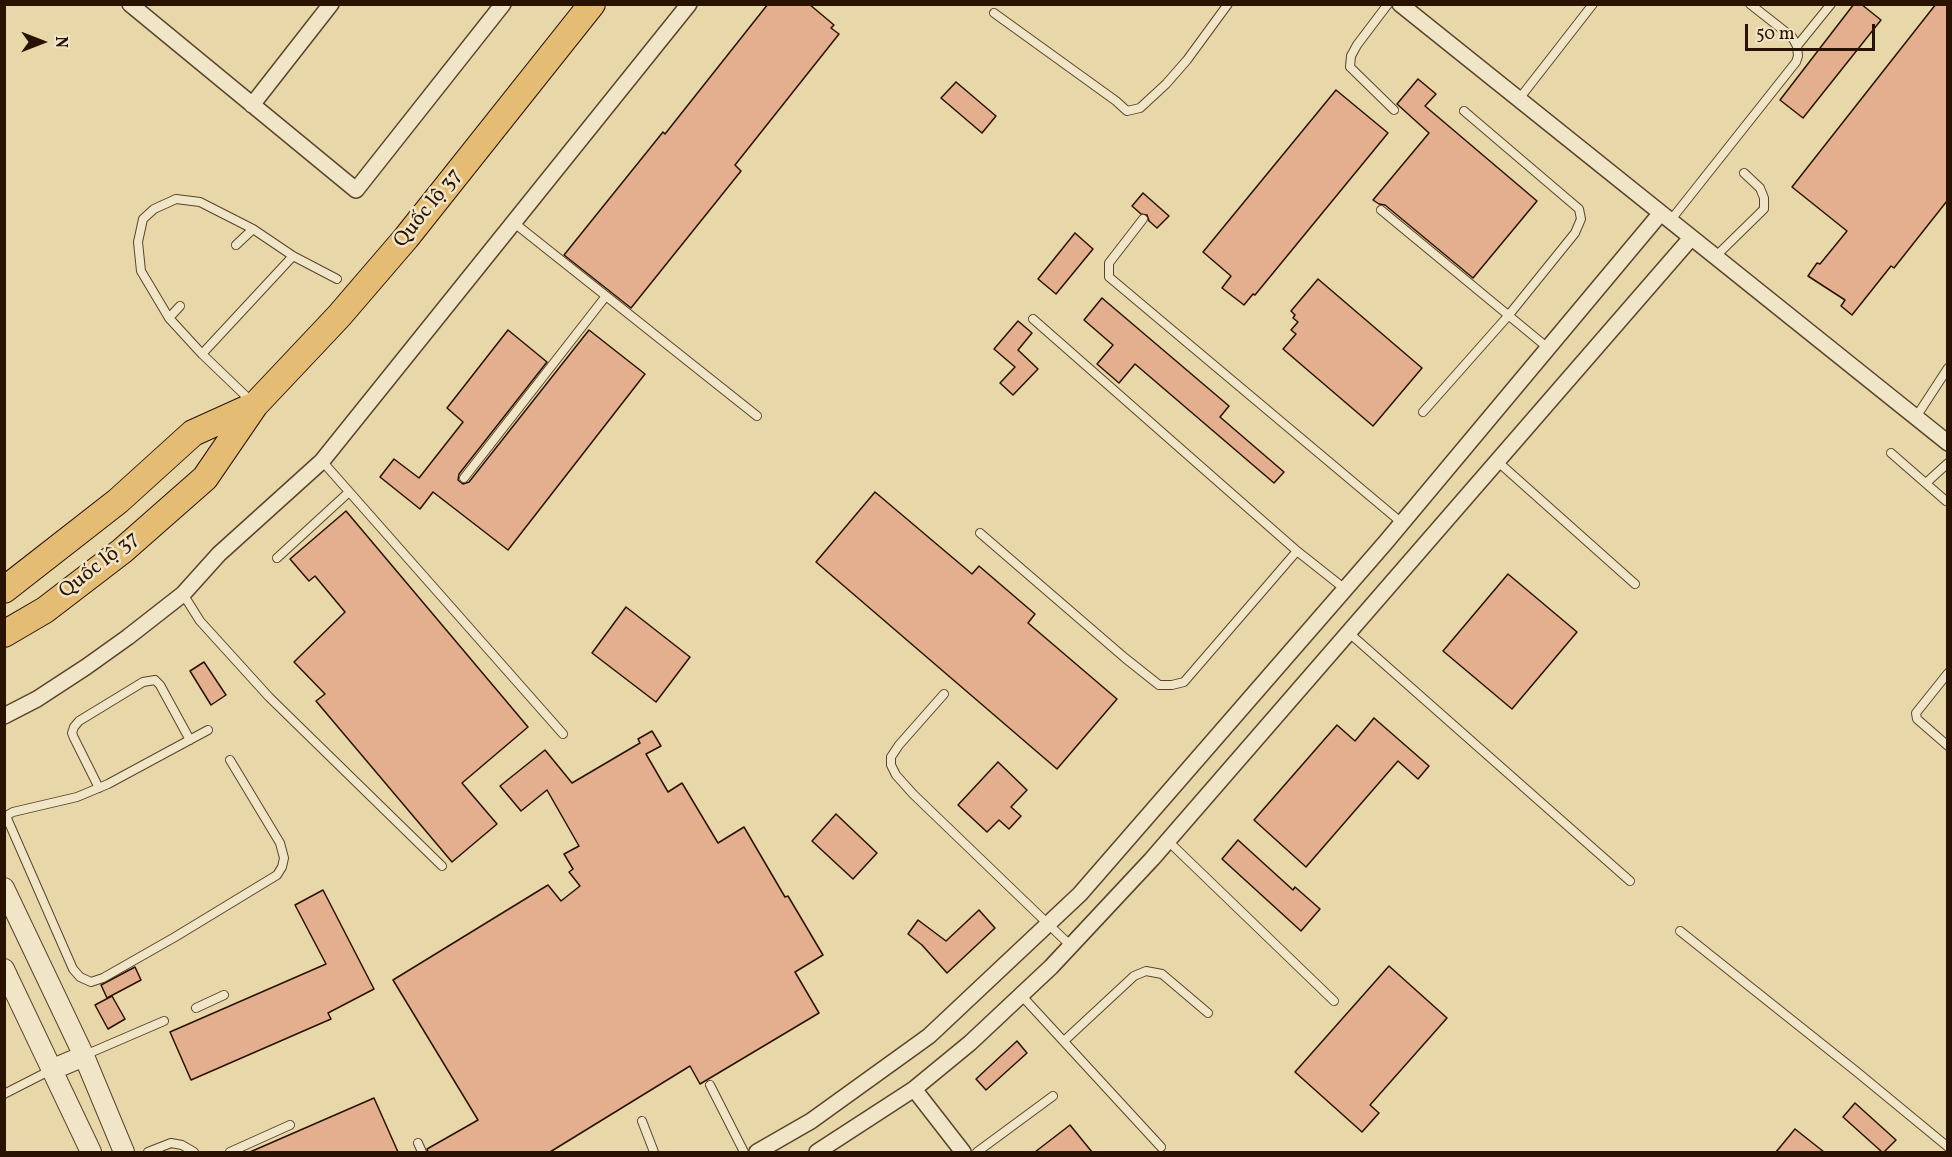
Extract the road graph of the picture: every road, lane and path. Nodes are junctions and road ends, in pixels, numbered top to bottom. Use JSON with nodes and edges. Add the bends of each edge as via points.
{"nodes":[{"id":1,"x":130,"y":4,"type":"edge"},
{"id":2,"x":331,"y":4,"type":"edge"},
{"id":3,"x":503,"y":4,"type":"edge"},
{"id":4,"x":592,"y":4,"type":"edge"},
{"id":5,"x":689,"y":4,"type":"edge"},
{"id":6,"x":1228,"y":4,"type":"edge"},
{"id":7,"x":1388,"y":4,"type":"edge"},
{"id":8,"x":1400,"y":4,"type":"edge"},
{"id":9,"x":1593,"y":4,"type":"edge"},
{"id":10,"x":1750,"y":4,"type":"edge"},
{"id":11,"x":1831,"y":4,"type":"edge"},
{"id":12,"x":994,"y":13,"type":"dead end"},
{"id":13,"x":1797,"y":46,"type":"junction"},
{"id":14,"x":1519,"y":99,"type":"junction"},
{"id":15,"x":252,"y":105,"type":"junction"},
{"id":16,"x":1394,"y":110,"type":"dead end"},
{"id":17,"x":1464,"y":111,"type":"dead end"},
{"id":18,"x":1744,"y":173,"type":"dead end"},
{"id":19,"x":1381,"y":210,"type":"dead end"},
{"id":20,"x":1665,"y":217,"type":"junction"},
{"id":21,"x":1143,"y":219,"type":"dead end"},
{"id":22,"x":513,"y":222,"type":"junction"},
{"id":23,"x":253,"y":229,"type":"junction"},
{"id":24,"x":1691,"y":238,"type":"junction"},
{"id":25,"x":236,"y":245,"type":"dead end"},
{"id":26,"x":292,"y":256,"type":"junction"},
{"id":27,"x":1715,"y":257,"type":"junction"},
{"id":28,"x":337,"y":279,"type":"dead end"},
{"id":29,"x":606,"y":296,"type":"junction"},
{"id":30,"x":180,"y":306,"type":"dead end"},
{"id":31,"x":1508,"y":316,"type":"junction"},
{"id":32,"x":169,"y":318,"type":"junction"},
{"id":33,"x":1033,"y":319,"type":"dead end"},
{"id":34,"x":1548,"y":348,"type":"junction"},
{"id":35,"x":202,"y":354,"type":"junction"},
{"id":36,"x":1947,"y":368,"type":"edge"},
{"id":37,"x":255,"y":405,"type":"junction"},
{"id":38,"x":1424,"y":412,"type":"dead end"},
{"id":39,"x":757,"y":416,"type":"dead end"},
{"id":40,"x":1916,"y":417,"type":"junction"},
{"id":41,"x":1947,"y":443,"type":"edge"},
{"id":42,"x":1891,"y":453,"type":"dead end"},
{"id":43,"x":322,"y":461,"type":"junction"},
{"id":44,"x":1497,"y":461,"type":"junction"},
{"id":45,"x":1947,"y":463,"type":"edge"},
{"id":46,"x":464,"y":478,"type":"dead end"},
{"id":47,"x":1926,"y":483,"type":"junction"},
{"id":48,"x":349,"y":492,"type":"junction"},
{"id":49,"x":1946,"y":501,"type":"dead end"},
{"id":50,"x":1402,"y":523,"type":"junction"},
{"id":51,"x":980,"y":533,"type":"dead end"},
{"id":52,"x":1297,"y":551,"type":"junction"},
{"id":53,"x":278,"y":558,"type":"dead end"},
{"id":54,"x":1635,"y":584,"type":"dead end"},
{"id":55,"x":4,"y":590,"type":"edge"},
{"id":56,"x":1345,"y":590,"type":"junction"},
{"id":57,"x":183,"y":594,"type":"junction"},
{"id":58,"x":1348,"y":632,"type":"junction"},
{"id":59,"x":4,"y":634,"type":"edge"},
{"id":60,"x":1947,"y":673,"type":"edge"},
{"id":61,"x":944,"y":694,"type":"dead end"},
{"id":62,"x":4,"y":716,"type":"edge"},
{"id":63,"x":208,"y":730,"type":"dead end"},
{"id":64,"x":563,"y":734,"type":"dead end"},
{"id":65,"x":190,"y":740,"type":"junction"},
{"id":66,"x":1947,"y":746,"type":"edge"},
{"id":67,"x":230,"y":760,"type":"dead end"},
{"id":68,"x":99,"y":788,"type":"junction"},
{"id":69,"x":5,"y":816,"type":"edge"},
{"id":70,"x":1168,"y":841,"type":"junction"},
{"id":71,"x":442,"y":866,"type":"dead end"},
{"id":72,"x":1629,"y":881,"type":"dead end"},
{"id":73,"x":4,"y":888,"type":"edge"},
{"id":74,"x":1048,"y":923,"type":"junction"},
{"id":75,"x":1680,"y":931,"type":"dead end"},
{"id":76,"x":1071,"y":946,"type":"junction"},
{"id":77,"x":4,"y":969,"type":"edge"},
{"id":78,"x":224,"y":995,"type":"dead end"},
{"id":79,"x":1021,"y":995,"type":"junction"},
{"id":80,"x":1334,"y":1001,"type":"dead end"},
{"id":81,"x":196,"y":1008,"type":"dead end"},
{"id":82,"x":1208,"y":1013,"type":"dead end"},
{"id":83,"x":164,"y":1022,"type":"dead end"},
{"id":84,"x":1064,"y":1041,"type":"junction"},
{"id":85,"x":84,"y":1056,"type":"junction"},
{"id":86,"x":51,"y":1070,"type":"junction"},
{"id":87,"x":710,"y":1085,"type":"dead end"},
{"id":88,"x":914,"y":1089,"type":"junction"},
{"id":89,"x":4,"y":1094,"type":"edge"},
{"id":90,"x":1053,"y":1096,"type":"dead end"},
{"id":91,"x":642,"y":1121,"type":"dead end"},
{"id":92,"x":290,"y":1125,"type":"dead end"},
{"id":93,"x":418,"y":1143,"type":"dead end"},
{"id":94,"x":1161,"y":1147,"type":"dead end"},
{"id":95,"x":1947,"y":1147,"type":"edge"},
{"id":96,"x":91,"y":1152,"type":"edge"},
{"id":97,"x":124,"y":1152,"type":"edge"},
{"id":98,"x":148,"y":1152,"type":"edge"},
{"id":99,"x":194,"y":1152,"type":"edge"},
{"id":100,"x":230,"y":1152,"type":"edge"},
{"id":101,"x":422,"y":1152,"type":"edge"},
{"id":102,"x":654,"y":1152,"type":"edge"},
{"id":103,"x":744,"y":1152,"type":"edge"},
{"id":104,"x":757,"y":1152,"type":"edge"},
{"id":105,"x":821,"y":1152,"type":"edge"},
{"id":106,"x":963,"y":1152,"type":"edge"},
{"id":107,"x":978,"y":1152,"type":"edge"}],
"edges":[{"from":1,"to":15,"type":"street"},
{"from":2,"to":15,"type":"street"},
{"from":3,"to":15,"type":"street","via":[[356,190]]},
{"from":4,"to":37,"type":"highway","name":"Quốc lộ 37","via":[[406,238]]},
{"from":5,"to":22,"type":"street"},
{"from":6,"to":12,"type":"lane","via":[[1166,84],[1140,108],[1127,111]]},
{"from":7,"to":16,"type":"lane","via":[[1357,45],[1350,68]]},
{"from":8,"to":14,"type":"street"},
{"from":9,"to":14,"type":"lane"},
{"from":10,"to":13,"type":"lane","via":[[1792,37]]},
{"from":11,"to":13,"type":"lane"},
{"from":13,"to":20,"type":"lane","via":[[1796,62]]},
{"from":14,"to":20,"type":"street"},
{"from":17,"to":31,"type":"lane","via":[[1581,213],[1575,233]]},
{"from":18,"to":27,"type":"lane","via":[[1760,188],[1764,208]]},
{"from":19,"to":31,"type":"lane"},
{"from":20,"to":24,"type":"street"},
{"from":20,"to":34,"type":"street"},
{"from":21,"to":50,"type":"lane","via":[[1109,263],[1109,277]]},
{"from":22,"to":29,"type":"lane"},
{"from":22,"to":43,"type":"street"},
{"from":23,"to":25,"type":"lane"},
{"from":23,"to":26,"type":"lane"},
{"from":23,"to":32,"type":"lane","via":[[200,202],[176,199],[154,208],[143,219],[138,242],[141,271]]},
{"from":24,"to":27,"type":"street"},
{"from":24,"to":44,"type":"street"},
{"from":26,"to":28,"type":"lane"},
{"from":26,"to":35,"type":"lane"},
{"from":27,"to":40,"type":"street"},
{"from":29,"to":39,"type":"lane"},
{"from":29,"to":46,"type":"lane"},
{"from":30,"to":32,"type":"lane"},
{"from":31,"to":34,"type":"lane"},
{"from":31,"to":38,"type":"lane"},
{"from":32,"to":35,"type":"lane"},
{"from":33,"to":52,"type":"lane"},
{"from":34,"to":50,"type":"street"},
{"from":35,"to":37,"type":"lane"},
{"from":36,"to":40,"type":"lane"},
{"from":37,"to":55,"type":"highway","name":"Quốc lộ 37","via":[[193,434],[118,501]]},
{"from":37,"to":59,"type":"highway","name":"Quốc lộ 37","via":[[205,478],[122,551],[45,610]]},
{"from":40,"to":41,"type":"street"},
{"from":42,"to":47,"type":"lane"},
{"from":43,"to":48,"type":"lane"},
{"from":43,"to":57,"type":"street","via":[[227,546]]},
{"from":44,"to":54,"type":"lane"},
{"from":44,"to":58,"type":"street"},
{"from":45,"to":47,"type":"lane"},
{"from":47,"to":49,"type":"lane"},
{"from":48,"to":53,"type":"lane"},
{"from":48,"to":64,"type":"lane"},
{"from":50,"to":56,"type":"street"},
{"from":51,"to":52,"type":"lane","via":[[1159,685],[1184,682]]},
{"from":52,"to":56,"type":"lane"},
{"from":56,"to":74,"type":"street","via":[[1080,894]]},
{"from":57,"to":62,"type":"street","via":[[86,667]]},
{"from":57,"to":71,"type":"lane","via":[[200,621],[269,697]]},
{"from":58,"to":70,"type":"street"},
{"from":58,"to":72,"type":"lane"},
{"from":60,"to":66,"type":"lane","via":[[1916,716]]},
{"from":61,"to":74,"type":"lane","via":[[899,745],[891,765],[913,794]]},
{"from":63,"to":65,"type":"lane"},
{"from":65,"to":68,"type":"lane"},
{"from":65,"to":68,"type":"lane","via":[[160,685],[155,680],[143,682],[74,727],[74,738]]},
{"from":67,"to":69,"type":"lane","via":[[280,843],[284,858],[277,875],[104,978],[91,982],[73,969]]},
{"from":68,"to":69,"type":"lane"},
{"from":70,"to":76,"type":"street"},
{"from":70,"to":80,"type":"lane"},
{"from":73,"to":85,"type":"street"},
{"from":74,"to":76,"type":"lane"},
{"from":74,"to":104,"type":"street","via":[[929,1036],[811,1121]]},
{"from":75,"to":95,"type":"lane"},
{"from":76,"to":79,"type":"street"},
{"from":77,"to":86,"type":"street"},
{"from":78,"to":81,"type":"lane"},
{"from":79,"to":84,"type":"lane"},
{"from":79,"to":88,"type":"street"},
{"from":82,"to":84,"type":"lane","via":[[1162,974],[1146,971],[1134,976]]},
{"from":83,"to":85,"type":"lane"},
{"from":84,"to":94,"type":"lane"},
{"from":85,"to":86,"type":"street"},
{"from":85,"to":97,"type":"street"},
{"from":86,"to":89,"type":"lane"},
{"from":86,"to":96,"type":"street"},
{"from":87,"to":103,"type":"lane"},
{"from":88,"to":105,"type":"street"},
{"from":88,"to":106,"type":"street"},
{"from":90,"to":107,"type":"lane"},
{"from":91,"to":102,"type":"lane"},
{"from":92,"to":100,"type":"lane"},
{"from":93,"to":101,"type":"lane"},
{"from":98,"to":99,"type":"lane","via":[[171,1143]]}]}
